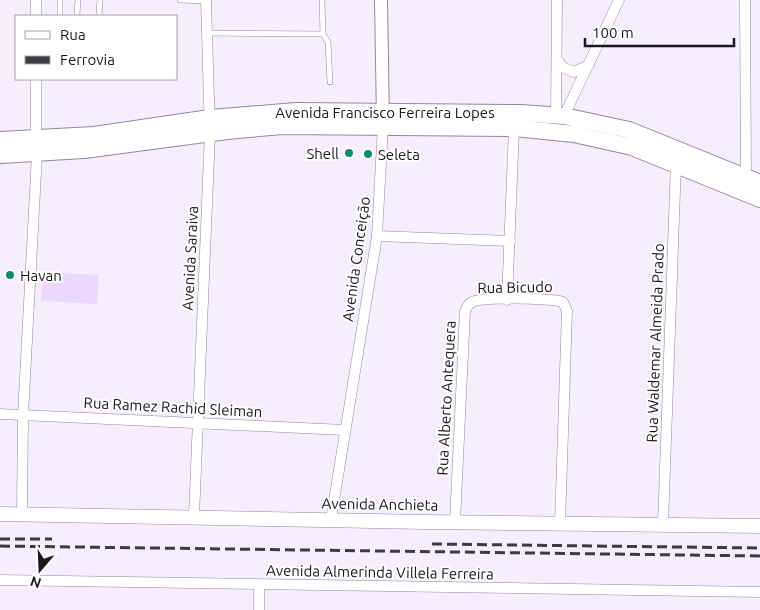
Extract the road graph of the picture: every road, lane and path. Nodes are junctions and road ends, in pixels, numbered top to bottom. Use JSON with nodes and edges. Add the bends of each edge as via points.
{"nodes":[{"id":1,"x":36,"y":0,"type":"edge"},
{"id":2,"x":60,"y":0,"type":"edge"},
{"id":3,"x":78,"y":0,"type":"edge"},
{"id":4,"x":100,"y":0,"type":"edge"},
{"id":5,"x":180,"y":0,"type":"edge"},
{"id":6,"x":322,"y":0,"type":"edge"},
{"id":7,"x":381,"y":0,"type":"edge"},
{"id":8,"x":557,"y":0,"type":"edge"},
{"id":9,"x":619,"y":0,"type":"edge"},
{"id":10,"x":745,"y":0,"type":"edge"},
{"id":11,"x":206,"y":1,"type":"edge"},
{"id":12,"x":77,"y":14,"type":"dead end"},
{"id":13,"x":36,"y":15,"type":"edge"},
{"id":14,"x":60,"y":15,"type":"edge"},
{"id":15,"x":99,"y":15,"type":"dead end"},
{"id":16,"x":208,"y":33,"type":"junction"},
{"id":17,"x":323,"y":34,"type":"junction"},
{"id":18,"x":558,"y":61,"type":"junction"},
{"id":19,"x":589,"y":66,"type":"junction"},
{"id":20,"x":36,"y":80,"type":"edge"},
{"id":21,"x":330,"y":82,"type":"dead end"},
{"id":22,"x":560,"y":115,"type":"junction"},
{"id":23,"x":383,"y":118,"type":"junction"},
{"id":24,"x":210,"y":125,"type":"junction"},
{"id":25,"x":514,"y":128,"type":"junction"},
{"id":26,"x":0,"y":140,"type":"edge"},
{"id":27,"x":37,"y":147,"type":"junction"},
{"id":28,"x":0,"y":155,"type":"edge"},
{"id":29,"x":676,"y":163,"type":"junction"},
{"id":30,"x":753,"y":180,"type":"edge"},
{"id":31,"x":760,"y":199,"type":"edge"},
{"id":32,"x":377,"y":236,"type":"junction"},
{"id":33,"x":510,"y":241,"type":"junction"},
{"id":34,"x":507,"y":300,"type":"junction"},
{"id":35,"x":468,"y":305,"type":"joint"},
{"id":36,"x":0,"y":414,"type":"edge"},
{"id":37,"x":23,"y":415,"type":"junction"},
{"id":38,"x":197,"y":424,"type":"junction"},
{"id":39,"x":345,"y":430,"type":"junction"},
{"id":40,"x":0,"y":514,"type":"edge"},
{"id":41,"x":22,"y":514,"type":"junction"},
{"id":42,"x":194,"y":516,"type":"junction"},
{"id":43,"x":331,"y":519,"type":"junction"},
{"id":44,"x":455,"y":522,"type":"junction"},
{"id":45,"x":560,"y":524,"type":"junction"},
{"id":46,"x":663,"y":524,"type":"junction"},
{"id":47,"x":760,"y":526,"type":"edge"},
{"id":48,"x":0,"y":580,"type":"edge"},
{"id":49,"x":259,"y":585,"type":"junction"},
{"id":50,"x":760,"y":592,"type":"edge"},
{"id":51,"x":259,"y":610,"type":"edge"}],
"edges":[{"from":1,"to":13,"type":"street"},
{"from":2,"to":14,"type":"lane"},
{"from":3,"to":12,"type":"lane"},
{"from":4,"to":15,"type":"lane"},
{"from":5,"to":11,"type":"lane"},
{"from":6,"to":17,"type":"lane"},
{"from":7,"to":23,"type":"street","name":"Avenida Conceição"},
{"from":8,"to":18,"type":"street"},
{"from":9,"to":19,"type":"street"},
{"from":10,"to":30,"type":"street"},
{"from":11,"to":16,"type":"street","name":"Avenida Saraiva"},
{"from":16,"to":17,"type":"lane"},
{"from":16,"to":24,"type":"street","name":"Avenida Saraiva"},
{"from":17,"to":21,"type":"lane","via":[[328,42]]},
{"from":18,"to":19,"type":"street","via":[[574,72]]},
{"from":18,"to":22,"type":"street"},
{"from":19,"to":22,"type":"street"},
{"from":20,"to":27,"type":"street"},
{"from":22,"to":23,"type":"highway","name":"Avenida Francisco Ferreira Lopes"},
{"from":22,"to":25,"type":"highway","via":[[556,124]]},
{"from":22,"to":30,"type":"highway","name":"Avenida Francisco Ferreira Lopes","via":[[648,136]]},
{"from":23,"to":24,"type":"highway","name":"Avenida Francisco Ferreira Lopes","via":[[282,126]]},
{"from":23,"to":25,"type":"highway","name":"Avenida Francisco Ferreira Lopes"},
{"from":23,"to":32,"type":"street","name":"Avenida Conceição"},
{"from":24,"to":27,"type":"highway","name":"Avenida Francisco Ferreira Lopes","via":[[116,147]]},
{"from":24,"to":38,"type":"street","name":"Avenida Saraiva"},
{"from":25,"to":29,"type":"highway","name":"Avenida Francisco Ferreira Lopes","via":[[605,140]]},
{"from":25,"to":33,"type":"street"},
{"from":26,"to":27,"type":"highway","name":"Avenida Francisco Ferreira Lopes"},
{"from":27,"to":28,"type":"highway","name":"Avenida Francisco Ferreira Lopes"},
{"from":27,"to":37,"type":"street"},
{"from":29,"to":31,"type":"highway","name":"Avenida Francisco Ferreira Lopes"},
{"from":29,"to":46,"type":"street","name":"Rua Waldemar Almeida Prado"},
{"from":32,"to":33,"type":"street"},
{"from":32,"to":39,"type":"street","name":"Avenida Conceição"},
{"from":33,"to":34,"type":"street"},
{"from":34,"to":35,"type":"street","name":"Rua Bicudo","via":[[479,300]]},
{"from":34,"to":45,"type":"street","name":"Rua Bicudo","via":[[563,302],[567,311]]},
{"from":35,"to":44,"type":"street","name":"Rua Alberto Antequera","via":[[464,316]]},
{"from":36,"to":37,"type":"street","name":"Rua Ramez Rachid Sleiman"},
{"from":37,"to":38,"type":"street","name":"Rua Ramez Rachid Sleiman"},
{"from":37,"to":41,"type":"street"},
{"from":38,"to":39,"type":"street","name":"Rua Ramez Rachid Sleiman"},
{"from":38,"to":42,"type":"street","name":"Avenida Saraiva"},
{"from":39,"to":43,"type":"street","name":"Avenida Conceição"},
{"from":40,"to":41,"type":"main road","name":"Avenida Anchieta"},
{"from":41,"to":42,"type":"main road","name":"Avenida Anchieta"},
{"from":42,"to":43,"type":"main road","name":"Avenida Anchieta"},
{"from":43,"to":44,"type":"main road","name":"Avenida Anchieta"},
{"from":44,"to":45,"type":"main road","name":"Avenida Anchieta"},
{"from":45,"to":46,"type":"main road","name":"Avenida Anchieta"},
{"from":46,"to":47,"type":"main road","name":"Avenida Anchieta"},
{"from":48,"to":49,"type":"street","name":"Avenida Almerinda Villela Ferreira"},
{"from":49,"to":50,"type":"street","name":"Avenida Almerinda Villela Ferreira"},
{"from":49,"to":51,"type":"street"}]}
